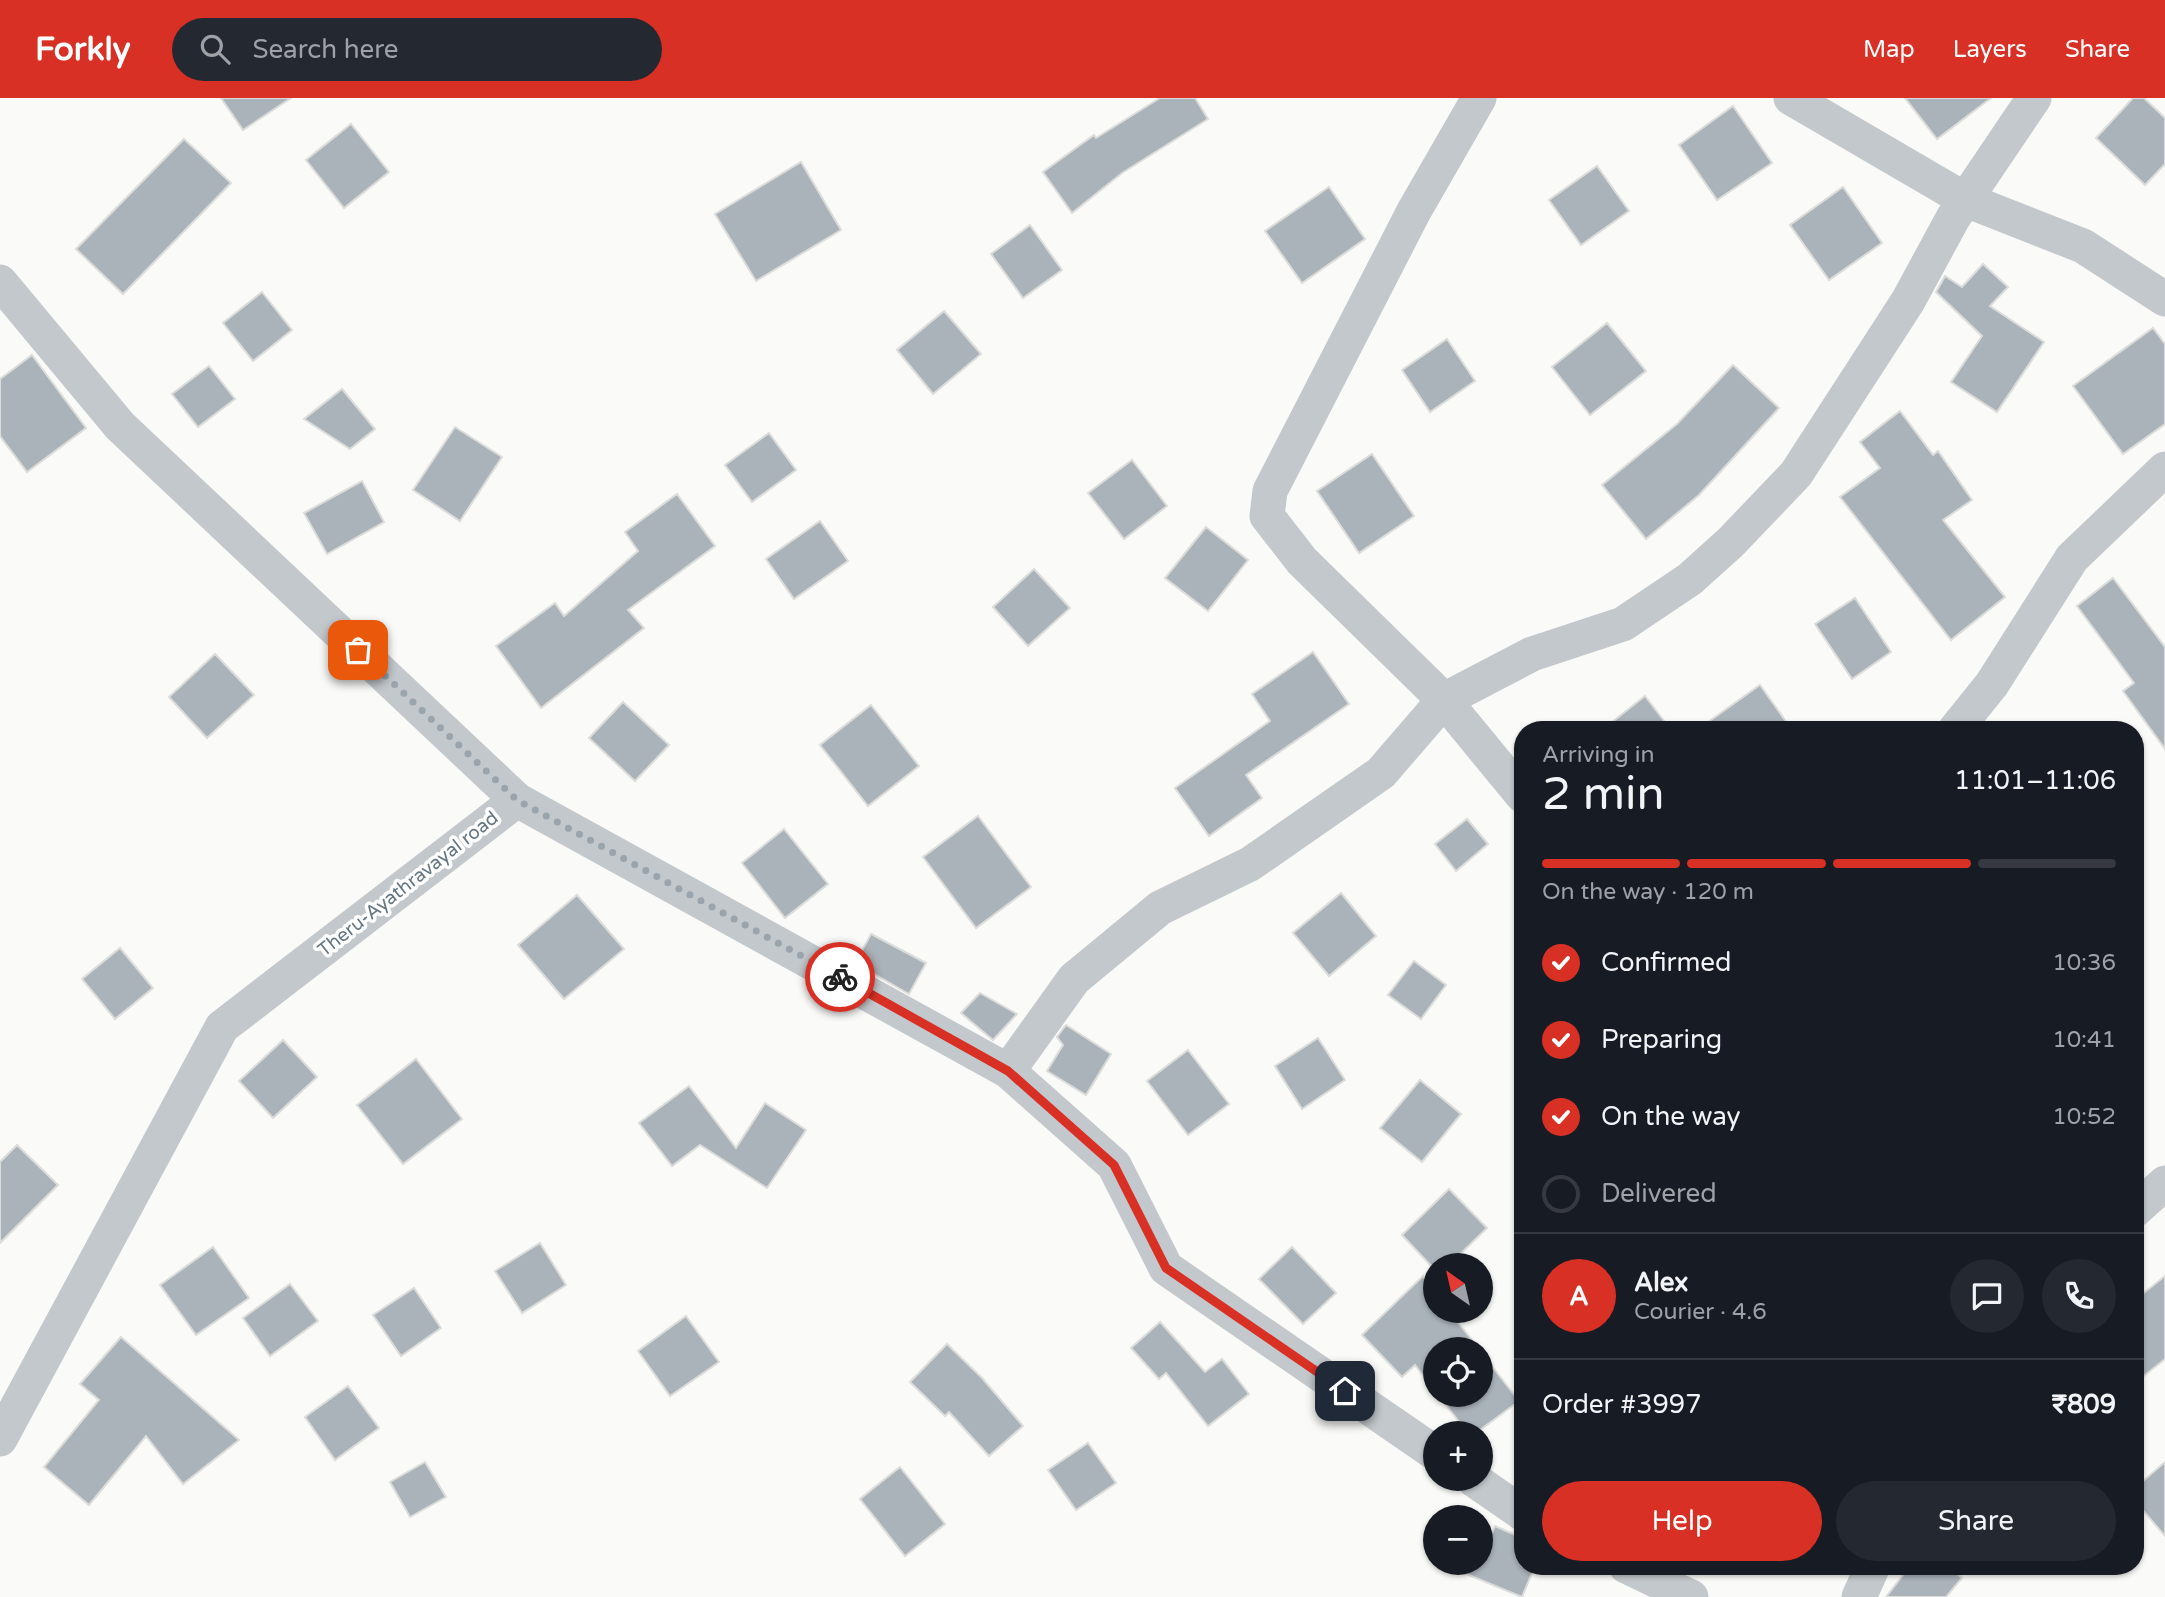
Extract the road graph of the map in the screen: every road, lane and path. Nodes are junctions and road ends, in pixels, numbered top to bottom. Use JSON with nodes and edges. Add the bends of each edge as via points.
{"nodes":[{"id":1,"x":1479,"y":98,"type":"edge"},
{"id":2,"x":1791,"y":98,"type":"edge"},
{"id":3,"x":2034,"y":98,"type":"edge"},
{"id":4,"x":1966,"y":200,"type":"junction"},
{"id":5,"x":0,"y":282,"type":"edge"},
{"id":6,"x":2165,"y":299,"type":"edge"},
{"id":7,"x":2165,"y":469,"type":"edge"},
{"id":8,"x":1444,"y":700,"type":"junction"},
{"id":9,"x":1962,"y":721,"type":"edge"},
{"id":10,"x":1514,"y":785,"type":"edge"},
{"id":11,"x":517,"y":800,"type":"junction"},
{"id":12,"x":1008,"y":1071,"type":"junction"},
{"id":13,"x":2165,"y":1183,"type":"edge"},
{"id":14,"x":2144,"y":1202,"type":"edge"},
{"id":15,"x":0,"y":1438,"type":"edge"},
{"id":16,"x":1423,"y":1444,"type":"edge"},
{"id":17,"x":1490,"y":1491,"type":"edge"},
{"id":18,"x":1514,"y":1507,"type":"edge"},
{"id":19,"x":1645,"y":1575,"type":"edge"},
{"id":20,"x":1869,"y":1575,"type":"edge"},
{"id":21,"x":1691,"y":1597,"type":"edge"},
{"id":22,"x":1858,"y":1597,"type":"edge"}],
"edges":[{"from":1,"to":8,"type":"street","via":[[1414,211],[1270,491],[1267,516],[1301,561]]},
{"from":2,"to":4,"type":"street"},
{"from":3,"to":4,"type":"street"},
{"from":4,"to":6,"type":"street","via":[[2083,246]]},
{"from":4,"to":8,"type":"street","via":[[1908,301],[1796,474],[1731,542],[1690,579],[1623,624],[1532,654]]},
{"from":5,"to":11,"type":"street","name":"Theru-Ayathravayal road","via":[[120,426]]},
{"from":7,"to":9,"type":"street","via":[[2072,558],[1992,684]]},
{"from":8,"to":10,"type":"street"},
{"from":8,"to":12,"type":"street","via":[[1381,773],[1250,864],[1160,908],[1074,979]]},
{"from":11,"to":12,"type":"street"},
{"from":11,"to":15,"type":"street","name":"Theru-Ayathravayal road","via":[[222,1027]]},
{"from":12,"to":16,"type":"street","via":[[1114,1165],[1166,1268]]},
{"from":13,"to":14,"type":"street"},
{"from":17,"to":18,"type":"street"},
{"from":19,"to":21,"type":"street"},
{"from":20,"to":22,"type":"street"}]}
